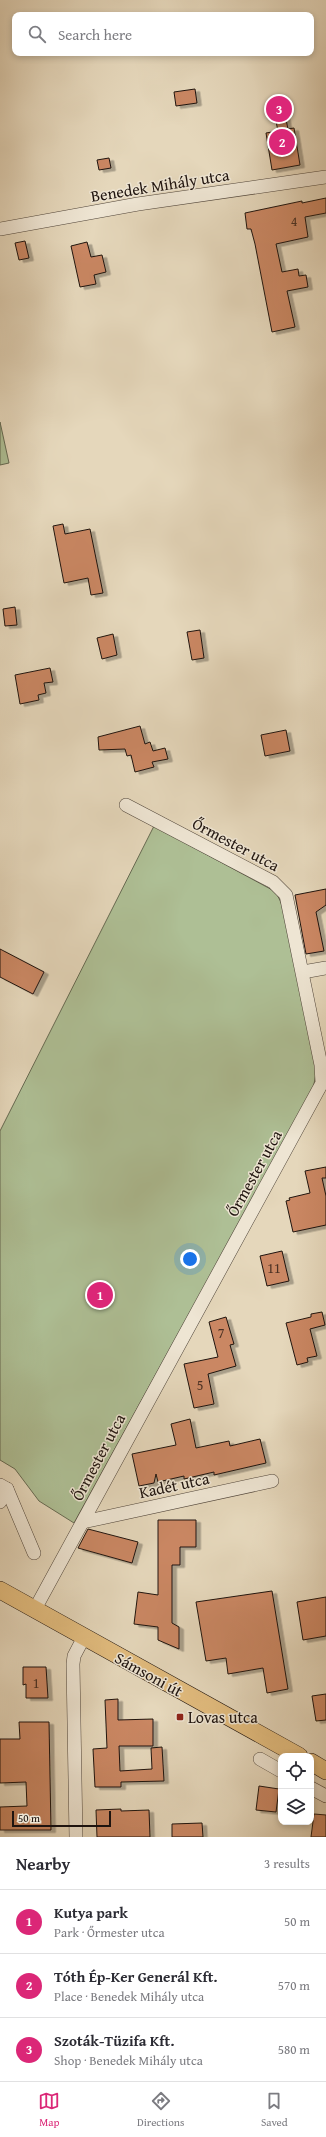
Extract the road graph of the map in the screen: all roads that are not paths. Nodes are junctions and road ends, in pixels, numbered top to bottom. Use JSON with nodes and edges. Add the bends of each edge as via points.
{"nodes":[{"id":1,"x":326,"y":177,"type":"edge"},
{"id":2,"x":0,"y":229,"type":"edge"},
{"id":3,"x":126,"y":805,"type":"dead end"},
{"id":4,"x":326,"y":968,"type":"edge"},
{"id":5,"x":303,"y":972,"type":"junction"},
{"id":6,"x":320,"y":1100,"type":"edge"},
{"id":7,"x":272,"y":1481,"type":"dead end"},
{"id":8,"x":4,"y":1487,"type":"edge"},
{"id":9,"x":0,"y":1502,"type":"edge"},
{"id":10,"x":83,"y":1522,"type":"junction"},
{"id":11,"x":34,"y":1553,"type":"dead end"},
{"id":12,"x":0,"y":1590,"type":"edge"},
{"id":13,"x":35,"y":1609,"type":"junction"},
{"id":14,"x":84,"y":1637,"type":"junction"},
{"id":15,"x":294,"y":1753,"type":"edge"},
{"id":16,"x":260,"y":1759,"type":"dead end"},
{"id":17,"x":314,"y":1764,"type":"edge"},
{"id":18,"x":278,"y":1769,"type":"edge"},
{"id":19,"x":326,"y":1771,"type":"edge"},
{"id":20,"x":313,"y":1789,"type":"edge"},
{"id":21,"x":326,"y":1796,"type":"edge"},
{"id":22,"x":76,"y":1837,"type":"edge"}],
"edges":[{"from":1,"to":2,"type":"street","name":"Benedek Mihály utca","via":[[138,204]]},
{"from":3,"to":5,"type":"street","name":"Őrmester utca","via":[[278,886],[288,900]]},
{"from":4,"to":5,"type":"street"},
{"from":5,"to":6,"type":"street","name":"Őrmester utca","via":[[322,1074]]},
{"from":6,"to":10,"type":"street","name":"Őrmester utca","via":[[100,1487]]},
{"from":7,"to":10,"type":"street","name":"Kadét utca"},
{"from":8,"to":9,"type":"street"},
{"from":8,"to":11,"type":"street"},
{"from":10,"to":13,"type":"street","name":"Őrmester utca"},
{"from":12,"to":13,"type":"main road","name":"Sámsoni út"},
{"from":13,"to":14,"type":"main road","name":"Sámsoni út"},
{"from":14,"to":15,"type":"main road","name":"Sámsoni út"},
{"from":14,"to":22,"type":"street","via":[[72,1664]]},
{"from":16,"to":18,"type":"street"},
{"from":17,"to":19,"type":"main road"},
{"from":20,"to":21,"type":"street"}]}
